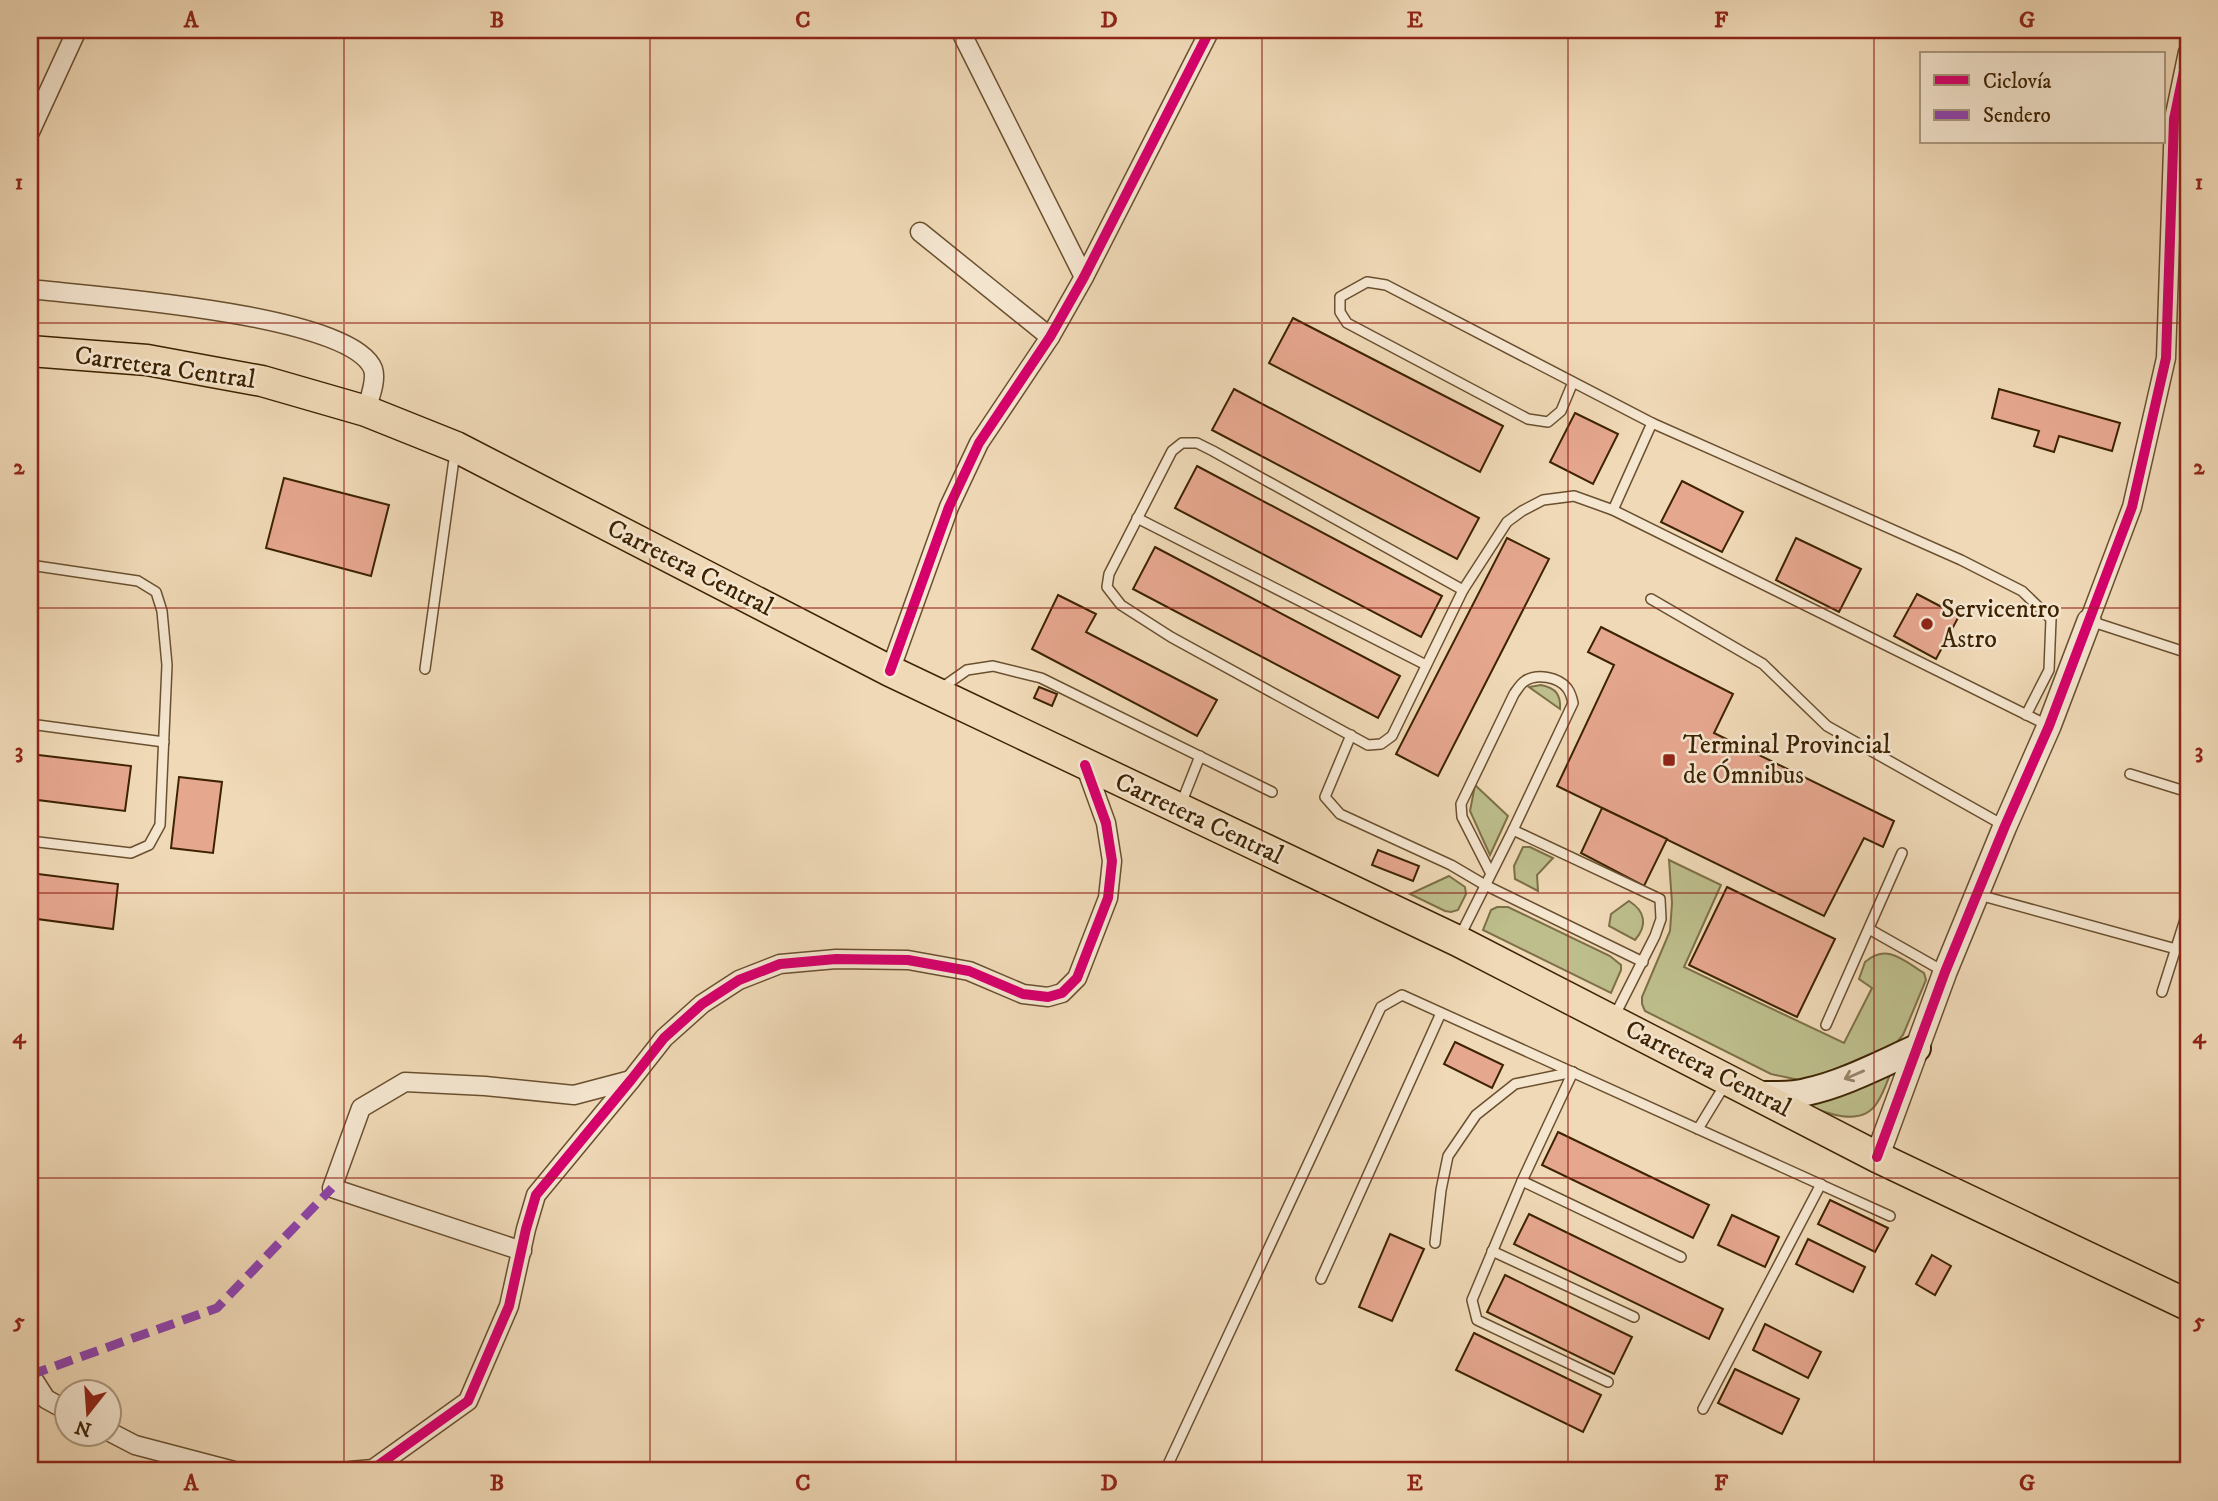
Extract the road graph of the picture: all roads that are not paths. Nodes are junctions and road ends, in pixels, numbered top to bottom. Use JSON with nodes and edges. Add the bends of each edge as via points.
{"nodes":[{"id":1,"x":77,"y":30,"type":"edge"},
{"id":2,"x":960,"y":30,"type":"edge"},
{"id":3,"x":1210,"y":30,"type":"edge"},
{"id":4,"x":2188,"y":52,"type":"edge"},
{"id":5,"x":30,"y":132,"type":"edge"},
{"id":6,"x":920,"y":232,"type":"dead end"},
{"id":7,"x":1084,"y":277,"type":"junction"},
{"id":8,"x":30,"y":289,"type":"edge"},
{"id":9,"x":1050,"y":337,"type":"junction"},
{"id":10,"x":30,"y":351,"type":"edge"},
{"id":11,"x":1573,"y":382,"type":"junction"},
{"id":12,"x":366,"y":411,"type":"junction"},
{"id":13,"x":1652,"y":423,"type":"junction"},
{"id":14,"x":456,"y":447,"type":"junction"},
{"id":15,"x":1614,"y":510,"type":"junction"},
{"id":16,"x":1138,"y":518,"type":"junction"},
{"id":17,"x":30,"y":565,"type":"edge"},
{"id":18,"x":1464,"y":590,"type":"junction"},
{"id":19,"x":1651,"y":599,"type":"dead end"},
{"id":20,"x":2089,"y":621,"type":"junction"},
{"id":21,"x":2188,"y":653,"type":"edge"},
{"id":22,"x":1426,"y":665,"type":"junction"},
{"id":23,"x":425,"y":669,"type":"dead end"},
{"id":24,"x":890,"y":671,"type":"junction"},
{"id":25,"x":936,"y":691,"type":"junction"},
{"id":26,"x":2026,"y":715,"type":"junction"},
{"id":27,"x":30,"y":724,"type":"edge"},
{"id":28,"x":2049,"y":726,"type":"junction"},
{"id":29,"x":1351,"y":735,"type":"junction"},
{"id":30,"x":164,"y":742,"type":"junction"},
{"id":31,"x":1200,"y":756,"type":"junction"},
{"id":32,"x":1085,"y":765,"type":"junction"},
{"id":33,"x":2130,"y":774,"type":"dead end"},
{"id":34,"x":1272,"y":792,"type":"dead end"},
{"id":35,"x":2188,"y":792,"type":"edge"},
{"id":36,"x":1179,"y":809,"type":"junction"},
{"id":37,"x":2005,"y":825,"type":"junction"},
{"id":38,"x":1514,"y":830,"type":"junction"},
{"id":39,"x":30,"y":841,"type":"edge"},
{"id":40,"x":1902,"y":853,"type":"dead end"},
{"id":41,"x":1491,"y":874,"type":"junction"},
{"id":42,"x":1485,"y":885,"type":"junction"},
{"id":43,"x":1977,"y":895,"type":"junction"},
{"id":44,"x":2188,"y":910,"type":"edge"},
{"id":45,"x":1869,"y":929,"type":"junction"},
{"id":46,"x":1458,"y":941,"type":"junction"},
{"id":47,"x":2176,"y":949,"type":"junction"},
{"id":48,"x":1643,"y":962,"type":"junction"},
{"id":49,"x":1945,"y":972,"type":"junction"},
{"id":50,"x":2162,"y":992,"type":"dead end"},
{"id":51,"x":1441,"y":1013,"type":"junction"},
{"id":52,"x":1613,"y":1020,"type":"junction"},
{"id":53,"x":1826,"y":1026,"type":"dead end"},
{"id":54,"x":1917,"y":1048,"type":"junction"},
{"id":55,"x":1573,"y":1072,"type":"junction"},
{"id":56,"x":631,"y":1080,"type":"junction"},
{"id":57,"x":1727,"y":1082,"type":"junction"},
{"id":58,"x":1757,"y":1095,"type":"junction"},
{"id":59,"x":1699,"y":1129,"type":"junction"},
{"id":60,"x":1877,"y":1157,"type":"junction"},
{"id":61,"x":1522,"y":1181,"type":"junction"},
{"id":62,"x":1821,"y":1184,"type":"junction"},
{"id":63,"x":1890,"y":1216,"type":"dead end"},
{"id":64,"x":1435,"y":1243,"type":"dead end"},
{"id":65,"x":522,"y":1251,"type":"junction"},
{"id":66,"x":1492,"y":1251,"type":"junction"},
{"id":67,"x":1681,"y":1257,"type":"dead end"},
{"id":68,"x":1321,"y":1279,"type":"dead end"},
{"id":69,"x":2188,"y":1305,"type":"edge"},
{"id":70,"x":1634,"y":1317,"type":"dead end"},
{"id":71,"x":30,"y":1374,"type":"edge"},
{"id":72,"x":1608,"y":1382,"type":"dead end"},
{"id":73,"x":52,"y":1402,"type":"edge"},
{"id":74,"x":1703,"y":1409,"type":"dead end"},
{"id":75,"x":122,"y":1439,"type":"edge"},
{"id":76,"x":234,"y":1471,"type":"edge"},
{"id":77,"x":350,"y":1471,"type":"edge"},
{"id":78,"x":1165,"y":1471,"type":"edge"}],
"edges":[{"from":1,"to":5,"type":"street"},
{"from":2,"to":7,"type":"street"},
{"from":3,"to":7,"type":"street"},
{"from":4,"to":20,"type":"street","via":[[2174,119],[2166,358],[2132,507]]},
{"from":6,"to":9,"type":"street"},
{"from":7,"to":9,"type":"street"},
{"from":8,"to":12,"type":"street","via":[[205,308],[323,334],[360,352],[373,369]]},
{"from":9,"to":24,"type":"street","via":[[974,454],[949,507]]},
{"from":10,"to":12,"type":"main road","name":"Carretera Central","via":[[147,360],[262,382]]},
{"from":11,"to":11,"type":"lane","via":[[1386,285],[1367,282],[1340,297],[1340,312],[1347,323],[1528,419],[1548,422],[1561,411]]},
{"from":11,"to":13,"type":"lane"},
{"from":12,"to":14,"type":"main road","name":"Carretera Central"},
{"from":13,"to":15,"type":"lane"},
{"from":13,"to":26,"type":"lane","via":[[2022,591],[2051,619],[2049,670]]},
{"from":14,"to":23,"type":"lane"},
{"from":14,"to":24,"type":"main road","name":"Carretera Central"},
{"from":15,"to":18,"type":"lane","via":[[1574,496],[1543,500],[1522,511],[1507,522]]},
{"from":15,"to":26,"type":"lane"},
{"from":16,"to":18,"type":"lane","via":[[1172,451],[1182,443],[1197,443]]},
{"from":16,"to":22,"type":"lane"},
{"from":16,"to":29,"type":"lane","via":[[1109,574],[1107,587],[1121,605]]},
{"from":17,"to":30,"type":"lane","via":[[138,581],[156,592],[167,665]]},
{"from":18,"to":22,"type":"lane"},
{"from":19,"to":37,"type":"lane","via":[[1763,664],[1827,726]]},
{"from":20,"to":21,"type":"lane"},
{"from":20,"to":28,"type":"street"},
{"from":22,"to":29,"type":"lane","via":[[1392,736],[1381,744],[1368,745]]},
{"from":24,"to":25,"type":"main road","name":"Carretera Central"},
{"from":25,"to":31,"type":"lane","via":[[967,670],[993,666],[1041,678]]},
{"from":25,"to":32,"type":"main road","name":"Carretera Central"},
{"from":26,"to":28,"type":"lane"},
{"from":27,"to":30,"type":"lane"},
{"from":28,"to":37,"type":"street"},
{"from":29,"to":42,"type":"lane","via":[[1325,797],[1340,814]]},
{"from":30,"to":39,"type":"lane","via":[[160,825],[149,845],[131,853]]},
{"from":31,"to":34,"type":"lane"},
{"from":31,"to":36,"type":"lane"},
{"from":32,"to":36,"type":"main road","name":"Carretera Central"},
{"from":32,"to":56,"type":"street","via":[[1106,823],[1112,861],[1108,898],[1077,978],[1062,993],[1048,997],[1023,994],[969,971],[908,960],[780,964],[739,980],[702,1004],[664,1038]]},
{"from":33,"to":35,"type":"lane"},
{"from":36,"to":46,"type":"main road","name":"Carretera Central"},
{"from":37,"to":43,"type":"street"},
{"from":38,"to":41,"type":"lane"},
{"from":38,"to":41,"type":"lane","via":[[1573,703],[1569,690],[1548,677],[1524,681],[1514,694],[1461,804],[1462,817]]},
{"from":38,"to":48,"type":"lane","via":[[1660,899],[1661,919]]},
{"from":40,"to":45,"type":"lane"},
{"from":41,"to":42,"type":"lane"},
{"from":42,"to":46,"type":"lane"},
{"from":42,"to":48,"type":"lane"},
{"from":43,"to":47,"type":"lane"},
{"from":43,"to":49,"type":"street"},
{"from":44,"to":47,"type":"lane"},
{"from":45,"to":49,"type":"lane"},
{"from":45,"to":53,"type":"lane"},
{"from":46,"to":52,"type":"main road","name":"Carretera Central"},
{"from":47,"to":50,"type":"lane"},
{"from":48,"to":52,"type":"lane"},
{"from":49,"to":54,"type":"street"},
{"from":51,"to":55,"type":"lane"},
{"from":51,"to":68,"type":"lane"},
{"from":51,"to":78,"type":"lane","via":[[1402,995],[1381,1007]]},
{"from":52,"to":57,"type":"main road","name":"Carretera Central"},
{"from":54,"to":58,"type":"main road","one_way":true,"via":[[1808,1092]]},
{"from":54,"to":60,"type":"street"},
{"from":55,"to":59,"type":"lane"},
{"from":55,"to":61,"type":"lane"},
{"from":55,"to":64,"type":"lane","via":[[1515,1084],[1476,1115],[1448,1156]]},
{"from":56,"to":65,"type":"street","via":[[536,1195]]},
{"from":56,"to":65,"type":"street","via":[[574,1095],[405,1082],[361,1108],[332,1188]]},
{"from":57,"to":58,"type":"main road","name":"Carretera Central"},
{"from":57,"to":59,"type":"lane"},
{"from":58,"to":60,"type":"main road","name":"Carretera Central"},
{"from":59,"to":62,"type":"lane"},
{"from":60,"to":69,"type":"main road","name":"Carretera Central"},
{"from":61,"to":66,"type":"lane"},
{"from":61,"to":67,"type":"lane"},
{"from":62,"to":63,"type":"lane"},
{"from":62,"to":74,"type":"lane"},
{"from":65,"to":77,"type":"street","via":[[509,1306],[468,1401],[373,1469]]},
{"from":66,"to":70,"type":"lane"},
{"from":66,"to":72,"type":"lane","via":[[1472,1300],[1477,1320]]},
{"from":71,"to":73,"type":"street"},
{"from":75,"to":76,"type":"street"}]}
